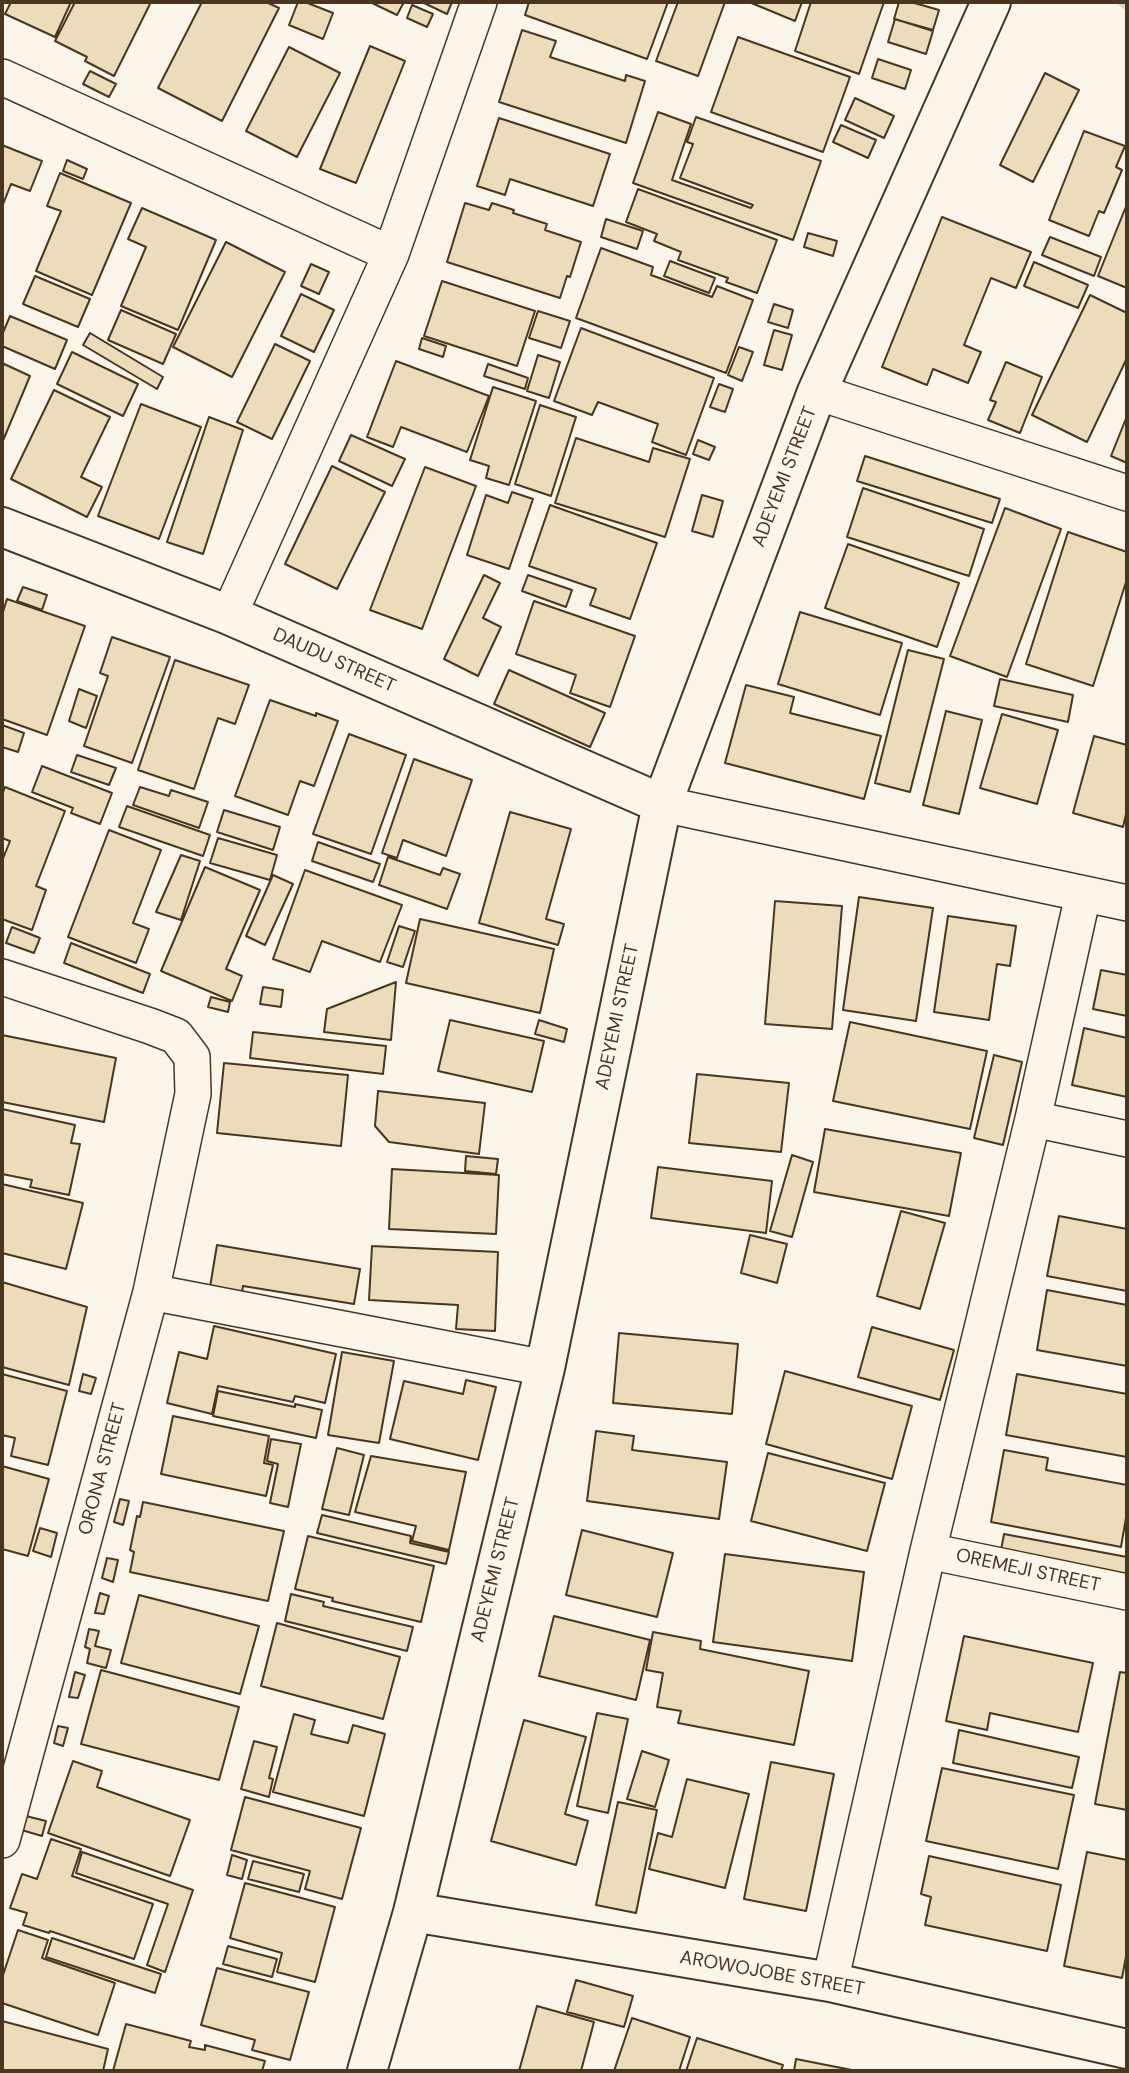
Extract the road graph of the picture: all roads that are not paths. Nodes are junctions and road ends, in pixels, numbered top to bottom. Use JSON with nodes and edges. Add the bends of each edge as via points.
{"nodes":[{"id":1,"x":479,"y":2,"type":"edge"},
{"id":2,"x":991,"y":2,"type":"edge"},
{"id":3,"x":2,"y":77,"type":"edge"},
{"id":4,"x":391,"y":254,"type":"junction"},
{"id":5,"x":817,"y":392,"type":"junction"},
{"id":6,"x":1127,"y":494,"type":"edge"},
{"id":7,"x":2,"y":527,"type":"edge"},
{"id":8,"x":229,"y":615,"type":"junction"},
{"id":9,"x":662,"y":804,"type":"junction"},
{"id":10,"x":1083,"y":895,"type":"junction"},
{"id":11,"x":1127,"y":903,"type":"edge"},
{"id":12,"x":2,"y":977,"type":"edge"},
{"id":13,"x":1034,"y":1119,"type":"junction"},
{"id":14,"x":1127,"y":1139,"type":"edge"},
{"id":15,"x":151,"y":1292,"type":"junction"},
{"id":16,"x":545,"y":1368,"type":"junction"},
{"id":17,"x":928,"y":1551,"type":"junction"},
{"id":18,"x":1127,"y":1592,"type":"edge"},
{"id":19,"x":2,"y":1840,"type":"edge"},
{"id":20,"x":413,"y":1912,"type":"junction"},
{"id":21,"x":830,"y":1982,"type":"junction"},
{"id":22,"x":1127,"y":2049,"type":"edge"},
{"id":23,"x":367,"y":2071,"type":"edge"}],
"edges":[{"from":1,"to":4,"type":"street"},
{"from":2,"to":5,"type":"street","name":"ADEYEMI STREET"},
{"from":3,"to":4,"type":"street"},
{"from":4,"to":8,"type":"street"},
{"from":5,"to":6,"type":"street"},
{"from":5,"to":9,"type":"street","name":"ADEYEMI STREET"},
{"from":7,"to":8,"type":"street","name":"DAUDU STREET"},
{"from":8,"to":9,"type":"street","name":"DAUDU STREET"},
{"from":9,"to":10,"type":"street"},
{"from":9,"to":16,"type":"street","name":"ADEYEMI STREET"},
{"from":10,"to":11,"type":"street"},
{"from":10,"to":13,"type":"street"},
{"from":12,"to":15,"type":"street","name":"ORONA STREET","via":[[176,1036],[192,1057],[193,1094]]},
{"from":13,"to":14,"type":"street"},
{"from":13,"to":17,"type":"street"},
{"from":15,"to":16,"type":"street"},
{"from":15,"to":19,"type":"street","name":"ORONA STREET"},
{"from":16,"to":20,"type":"street","name":"ADEYEMI STREET"},
{"from":17,"to":18,"type":"street","name":"OREMEJI STREET"},
{"from":17,"to":21,"type":"street"},
{"from":20,"to":21,"type":"street","name":"AROWOJOBE STREET"},
{"from":20,"to":23,"type":"street","name":"ADEYEMI STREET"},
{"from":21,"to":22,"type":"street","name":"AROWOJOBE STREET"}]}
